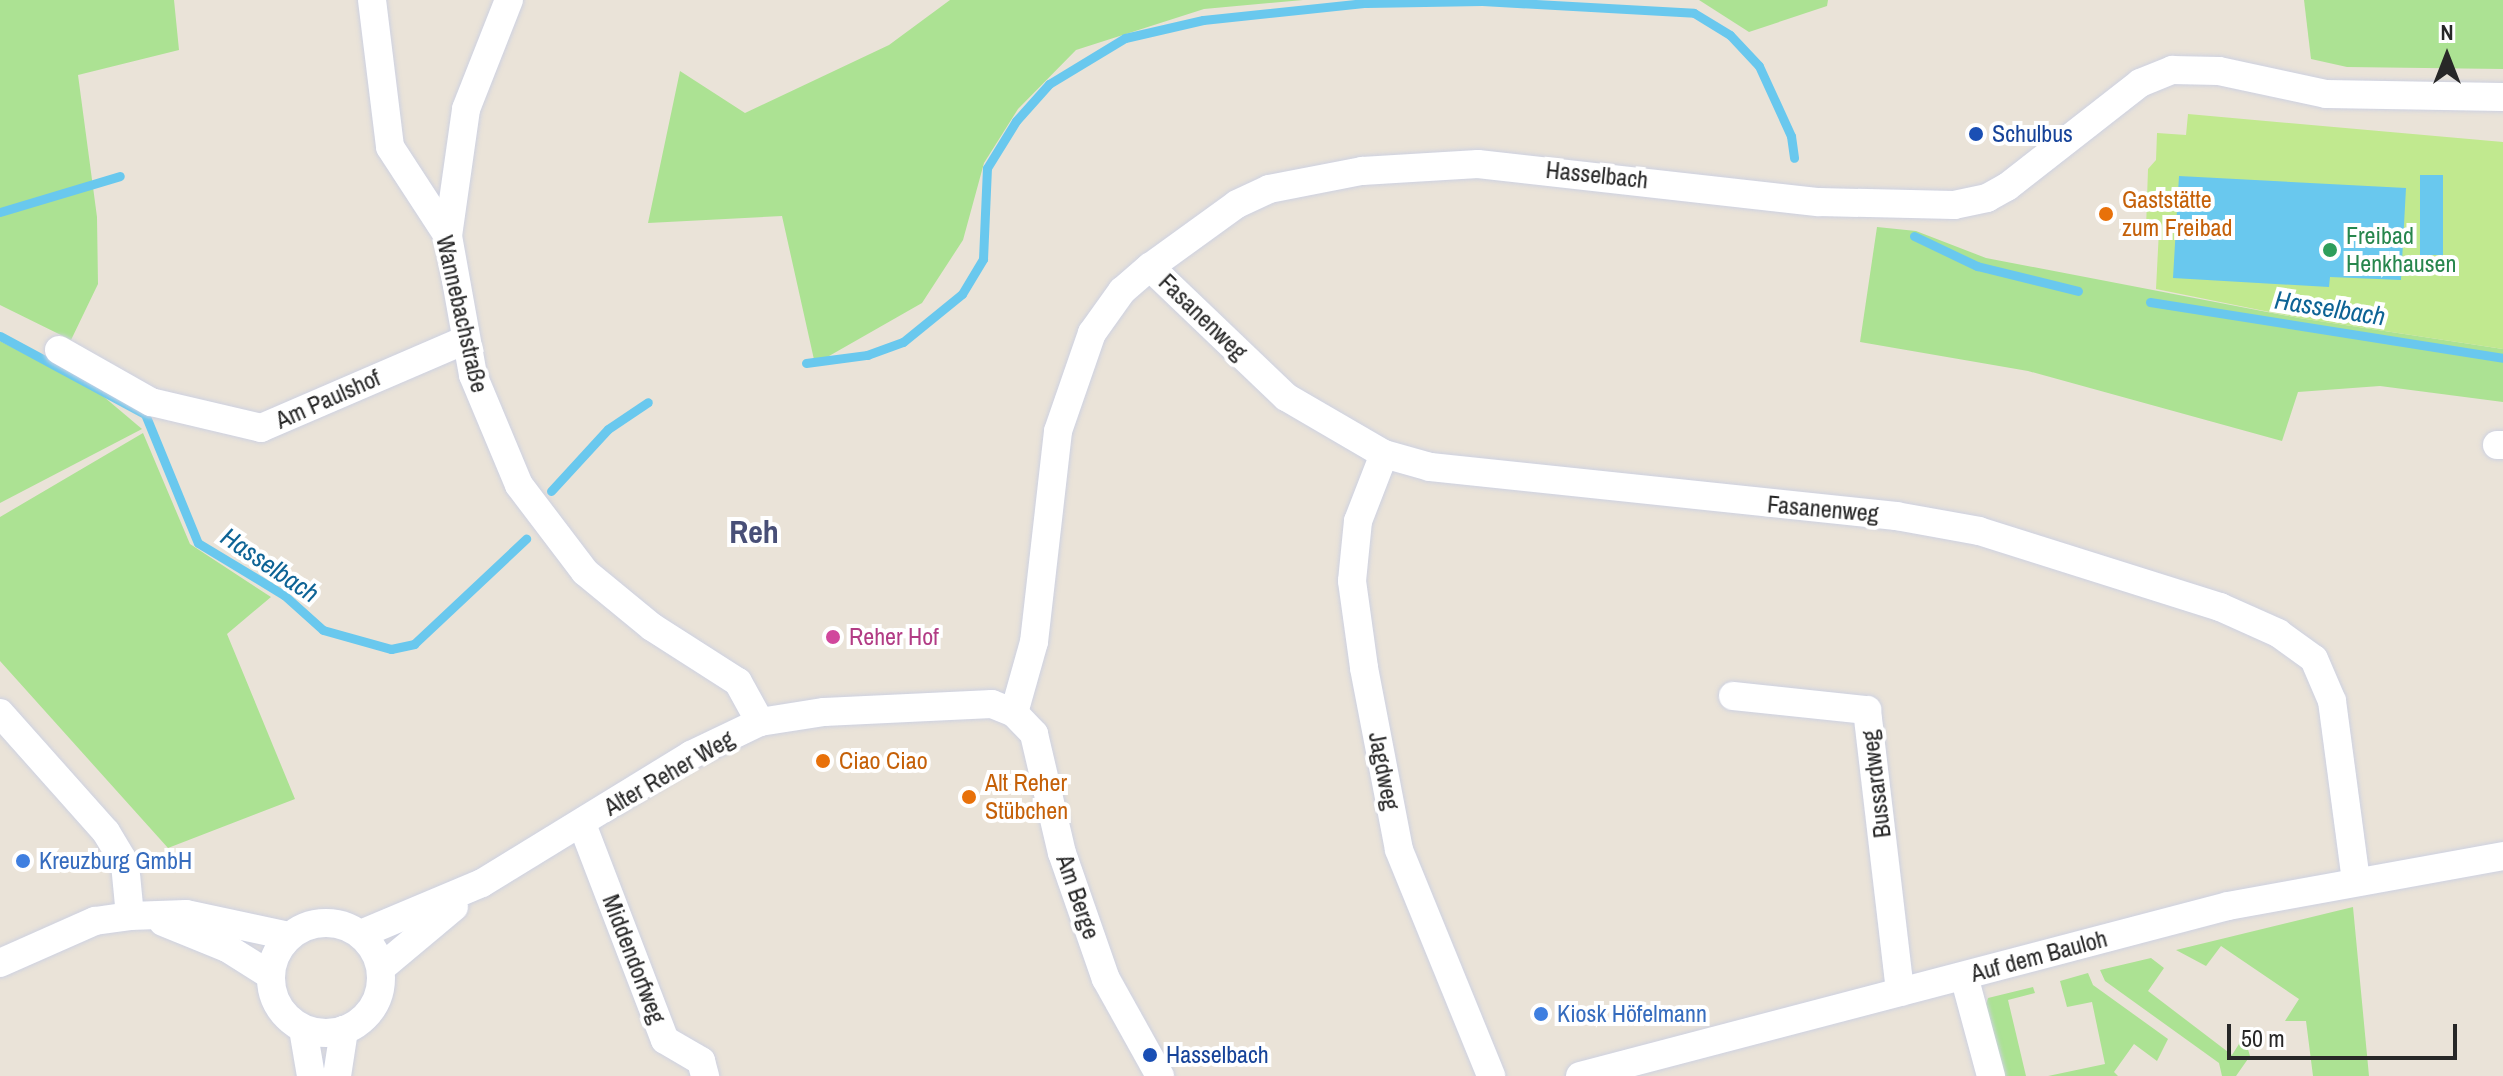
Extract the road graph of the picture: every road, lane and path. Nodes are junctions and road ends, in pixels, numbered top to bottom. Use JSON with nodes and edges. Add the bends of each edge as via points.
{"nodes":[{"id":1,"x":372,"y":0,"type":"edge"},
{"id":2,"x":509,"y":0,"type":"edge"},
{"id":3,"x":2503,"y":97,"type":"edge"},
{"id":4,"x":448,"y":236,"type":"junction"},
{"id":5,"x":1150,"y":267,"type":"junction"},
{"id":6,"x":465,"y":340,"type":"junction"},
{"id":7,"x":59,"y":350,"type":"dead end"},
{"id":8,"x":1384,"y":454,"type":"junction"},
{"id":9,"x":1733,"y":696,"type":"dead end"},
{"id":10,"x":0,"y":713,"type":"edge"},
{"id":11,"x":1014,"y":713,"type":"junction"},
{"id":12,"x":760,"y":722,"type":"junction"},
{"id":13,"x":582,"y":824,"type":"junction"},
{"id":14,"x":2503,"y":856,"type":"edge"},
{"id":15,"x":2356,"y":880,"type":"junction"},
{"id":16,"x":482,"y":883,"type":"junction"},
{"id":17,"x":139,"y":916,"type":"junction"},
{"id":18,"x":361,"y":934,"type":"junction"},
{"id":19,"x":289,"y":936,"type":"junction"},
{"id":20,"x":0,"y":963,"type":"edge"},
{"id":21,"x":381,"y":968,"type":"junction"},
{"id":22,"x":270,"y":975,"type":"junction"},
{"id":23,"x":1964,"y":976,"type":"junction"},
{"id":24,"x":1900,"y":992,"type":"junction"},
{"id":25,"x":303,"y":1029,"type":"junction"},
{"id":26,"x":344,"y":1030,"type":"junction"},
{"id":27,"x":311,"y":1076,"type":"edge"},
{"id":28,"x":337,"y":1076,"type":"edge"},
{"id":29,"x":705,"y":1076,"type":"edge"},
{"id":30,"x":1160,"y":1076,"type":"edge"},
{"id":31,"x":1491,"y":1076,"type":"edge"},
{"id":32,"x":1580,"y":1076,"type":"edge"},
{"id":33,"x":1991,"y":1076,"type":"edge"}],
"edges":[{"from":1,"to":4,"type":"street","name":"Wannebachstraße","via":[[390,147]]},
{"from":2,"to":4,"type":"street","via":[[466,109]]},
{"from":3,"to":5,"type":"street","name":"Hasselbach","via":[[2326,94],[2219,71],[2172,70],[2140,83],[2007,187],[1954,205],[1819,202],[1478,164],[1362,171],[1269,189],[1237,204]]},
{"from":4,"to":6,"type":"street","name":"Wannebachstraße"},
{"from":5,"to":8,"type":"street","name":"Fasanenweg","via":[[1286,397]]},
{"from":5,"to":11,"type":"street","name":"Hasselbach","via":[[1122,291],[1092,333],[1058,431],[1034,642]]},
{"from":6,"to":7,"type":"street","name":"Am Paulshof","via":[[261,428],[151,402]]},
{"from":6,"to":12,"type":"street","name":"Wannebachstraße","via":[[491,423],[539,512],[585,572],[652,627],[738,682]]},
{"from":8,"to":15,"type":"street","name":"Fasanenweg","via":[[1446,469],[1910,518],[1979,531],[2220,607],[2278,633],[2314,659],[2332,701]]},
{"from":8,"to":31,"type":"street","name":"Jagdweg","via":[[1358,521],[1352,581],[1364,668],[1399,850]]},
{"from":9,"to":24,"type":"street","name":"Bussardweg","via":[[1867,710]]},
{"from":10,"to":17,"type":"street","via":[[106,832],[125,864]]},
{"from":11,"to":12,"type":"street","name":"Alter Reher Weg","via":[[992,704],[954,702]]},
{"from":11,"to":30,"type":"street","name":"Am Berge","via":[[1034,734],[1062,853],[1106,979]]},
{"from":12,"to":13,"type":"street","name":"Alter Reher Weg","via":[[691,755]]},
{"from":13,"to":16,"type":"street","name":"Alter Reher Weg"},
{"from":13,"to":29,"type":"street","name":"Middendorfweg","via":[[665,1040],[701,1061]]},
{"from":14,"to":15,"type":"street","name":"Auf dem Bauloh"},
{"from":15,"to":23,"type":"street","name":"Auf dem Bauloh","via":[[2213,910]]},
{"from":16,"to":18,"type":"street","name":"Alter Reher Weg"},
{"from":16,"to":21,"type":"street","name":"Alter Reher Weg"},
{"from":17,"to":19,"type":"street","via":[[186,914]]},
{"from":17,"to":20,"type":"street","via":[[95,921]]},
{"from":17,"to":22,"type":"street","via":[[227,948]]},
{"from":18,"to":19,"type":"street","via":[[324,922]]},
{"from":18,"to":21,"type":"street"},
{"from":19,"to":22,"type":"street","via":[[275,954]]},
{"from":21,"to":26,"type":"street","via":[[374,1006]]},
{"from":22,"to":25,"type":"street","via":[[273,997],[285,1016]]},
{"from":23,"to":24,"type":"street","name":"Auf dem Bauloh"},
{"from":23,"to":33,"type":"street"},
{"from":24,"to":32,"type":"street","name":"Auf dem Bauloh"},
{"from":25,"to":26,"type":"street"},
{"from":25,"to":27,"type":"street"},
{"from":26,"to":28,"type":"street"}]}
